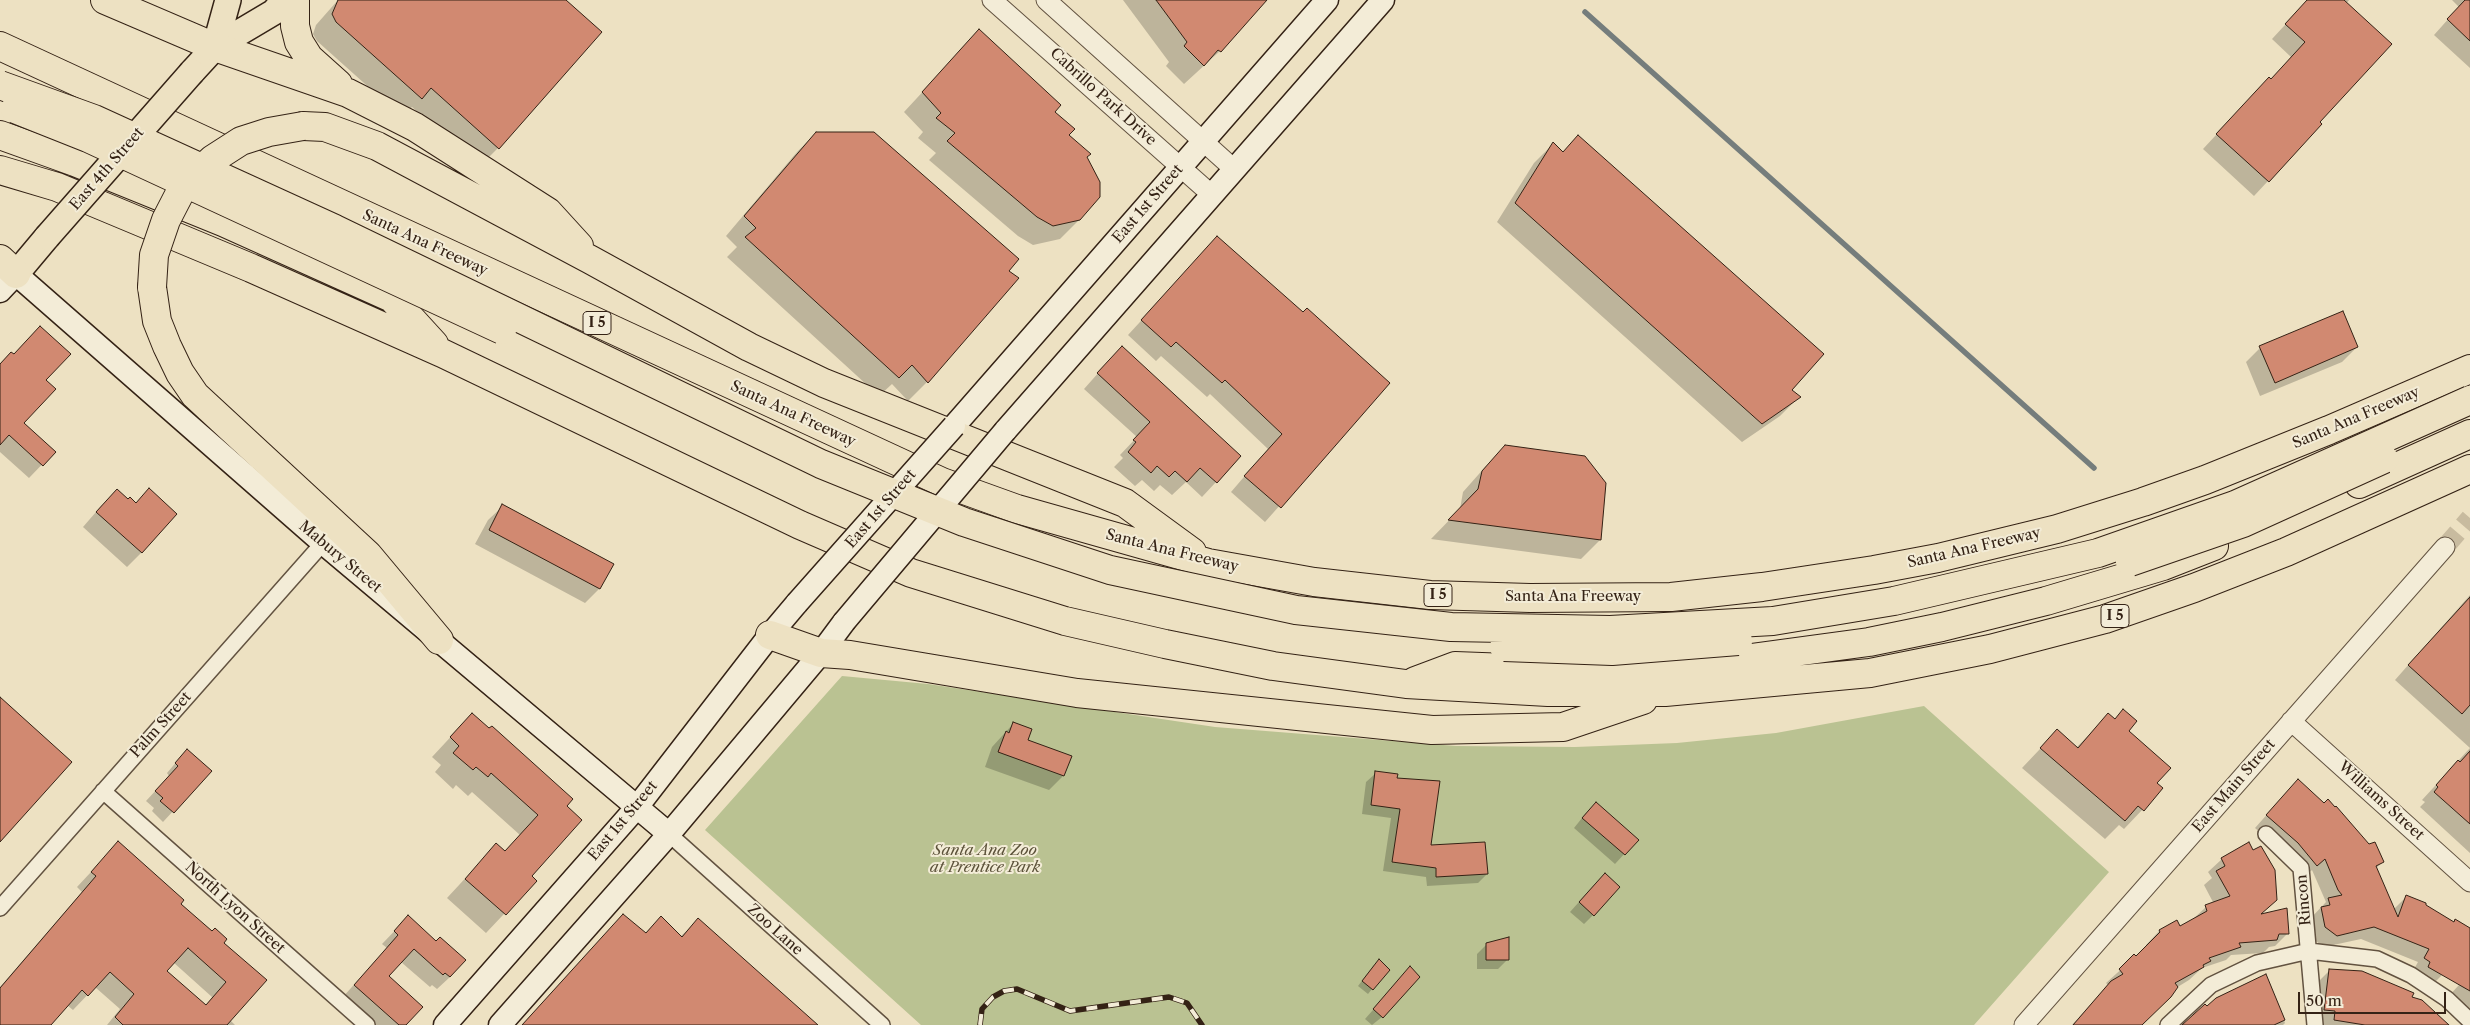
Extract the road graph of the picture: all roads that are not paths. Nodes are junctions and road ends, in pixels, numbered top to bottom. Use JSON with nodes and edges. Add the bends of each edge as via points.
{"nodes":[{"id":1,"x":105,"y":0,"type":"edge"},
{"id":2,"x":228,"y":0,"type":"edge"},
{"id":3,"x":284,"y":0,"type":"edge"},
{"id":4,"x":295,"y":0,"type":"edge"},
{"id":5,"x":992,"y":0,"type":"edge"},
{"id":6,"x":1046,"y":0,"type":"edge"},
{"id":7,"x":1328,"y":0,"type":"edge"},
{"id":8,"x":1382,"y":0,"type":"edge"},
{"id":9,"x":0,"y":46,"type":"edge"},
{"id":10,"x":215,"y":47,"type":"junction"},
{"id":11,"x":0,"y":85,"type":"edge"},
{"id":12,"x":348,"y":94,"type":"junction"},
{"id":13,"x":0,"y":103,"type":"edge"},
{"id":14,"x":0,"y":135,"type":"edge"},
{"id":15,"x":1204,"y":141,"type":"junction"},
{"id":16,"x":1181,"y":167,"type":"junction"},
{"id":17,"x":0,"y":170,"type":"edge"},
{"id":18,"x":1235,"y":170,"type":"junction"},
{"id":19,"x":1212,"y":195,"type":"junction"},
{"id":20,"x":591,"y":260,"type":"junction"},
{"id":21,"x":5,"y":275,"type":"edge"},
{"id":22,"x":2470,"y":350,"type":"edge"},
{"id":23,"x":442,"y":353,"type":"junction"},
{"id":24,"x":2470,"y":369,"type":"edge"},
{"id":25,"x":2470,"y":400,"type":"edge"},
{"id":26,"x":2470,"y":420,"type":"edge"},
{"id":27,"x":2329,"y":430,"type":"junction"},
{"id":28,"x":2470,"y":434,"type":"edge"},
{"id":29,"x":2470,"y":468,"type":"edge"},
{"id":30,"x":323,"y":543,"type":"junction"},
{"id":31,"x":2445,"y":547,"type":"tunnel mouth"},
{"id":32,"x":1208,"y":563,"type":"junction"},
{"id":33,"x":770,"y":635,"type":"junction"},
{"id":34,"x":439,"y":640,"type":"junction"},
{"id":35,"x":821,"y":653,"type":"junction"},
{"id":36,"x":1406,"y":684,"type":"junction"},
{"id":37,"x":1665,"y":692,"type":"junction"},
{"id":38,"x":2291,"y":721,"type":"junction"},
{"id":39,"x":103,"y":791,"type":"junction"},
{"id":40,"x":637,"y":807,"type":"junction"},
{"id":41,"x":669,"y":834,"type":"junction"},
{"id":42,"x":2266,"y":834,"type":"dead end"},
{"id":43,"x":2470,"y":882,"type":"edge"},
{"id":44,"x":0,"y":908,"type":"edge"},
{"id":45,"x":2308,"y":952,"type":"junction"},
{"id":46,"x":2470,"y":1021,"type":"edge"},
{"id":47,"x":367,"y":1025,"type":"edge"},
{"id":48,"x":445,"y":1025,"type":"edge"},
{"id":49,"x":500,"y":1025,"type":"edge"},
{"id":50,"x":882,"y":1025,"type":"edge"},
{"id":51,"x":2024,"y":1025,"type":"edge"},
{"id":52,"x":2168,"y":1025,"type":"edge"},
{"id":53,"x":2315,"y":1025,"type":"edge"}],
"edges":[{"from":1,"to":10,"type":"highway"},
{"from":2,"to":10,"type":"main road","name":"East 4th Street"},
{"from":3,"to":10,"type":"main road","name":"East 4th Street","via":[[274,12]]},
{"from":4,"to":12,"type":"highway","via":[[299,42],[309,58]]},
{"from":5,"to":16,"type":"street","name":"Cabrillo Park Drive"},
{"from":6,"to":15,"type":"street"},
{"from":7,"to":15,"type":"main road","name":"East 1st Street"},
{"from":8,"to":18,"type":"main road"},
{"from":9,"to":32,"type":"highway","name":"Santa Ana Freeway","number":"I 5","via":[[942,482],[1017,509]]},
{"from":10,"to":12,"type":"highway"},
{"from":10,"to":21,"type":"main road","name":"East 4th Street","bridge":true,"via":[[47,237]]},
{"from":11,"to":25,"type":"highway","bridge":true,"via":[[103,123],[335,229],[821,464],[946,515],[1110,570],[1296,610],[1451,628],[1610,630],[1774,621],[1894,601],[2098,553],[2235,505]]},
{"from":12,"to":20,"type":"highway","via":[[416,127],[548,212]]},
{"from":13,"to":26,"type":"highway","bridge":true,"via":[[88,138],[810,477],[957,540],[1106,584],[1294,628],[1451,644],[1612,651],[1779,638],[1899,620],[2106,570],[2243,523]]},
{"from":14,"to":23,"type":"highway","number":"I 5","via":[[223,222],[392,298]]},
{"from":15,"to":16,"type":"main road","name":"East 1st Street"},
{"from":15,"to":18,"type":"street"},
{"from":16,"to":19,"type":"street","name":"Cabrillo Park Drive"},
{"from":16,"to":33,"type":"main road","name":"East 1st Street","bridge":true},
{"from":17,"to":23,"type":"highway","number":"I 5","via":[[65,191],[252,268]]},
{"from":18,"to":19,"type":"main road"},
{"from":19,"to":35,"type":"main road","bridge":true,"via":[[1006,431]]},
{"from":20,"to":32,"type":"highway","via":[[749,347],[824,383],[1125,504]]},
{"from":20,"to":34,"type":"highway","bridge":true,"via":[[377,146],[325,127],[303,126],[241,141],[213,159],[183,187],[166,220],[154,255],[152,287],[158,321],[180,373],[195,396],[368,555]]},
{"from":21,"to":30,"type":"main road","name":"Mabury Street"},
{"from":22,"to":27,"type":"highway"},
{"from":23,"to":36,"type":"highway","number":"I 5","via":[[800,525],[911,573],[1065,620],[1165,644],[1273,666]]},
{"from":24,"to":27,"type":"highway","name":"Santa Ana Freeway","number":"I 5"},
{"from":27,"to":32,"type":"highway","name":"Santa Ana Freeway","number":"I 5","via":[[2206,480],[2057,529],[1938,558],[1762,588],[1671,597],[1430,595],[1314,582]]},
{"from":28,"to":36,"type":"highway","via":[[2286,517],[2163,566],[2046,601],[1942,627],[1869,642],[1714,664],[1535,669],[1456,666]]},
{"from":29,"to":37,"type":"highway","number":"I 5","via":[[2286,552],[2105,619],[1990,649],[1870,673]]},
{"from":30,"to":34,"type":"main road","name":"Mabury Street"},
{"from":30,"to":39,"type":"street","name":"Palm Street"},
{"from":31,"to":38,"type":"street","name":"East Main Street"},
{"from":33,"to":35,"type":"highway"},
{"from":33,"to":40,"type":"main road","name":"East 1st Street"},
{"from":34,"to":40,"type":"main road","name":"Mabury Street"},
{"from":35,"to":37,"type":"highway","via":[[1077,693],[1432,730],[1563,727]]},
{"from":35,"to":41,"type":"main road"},
{"from":36,"to":37,"type":"highway","number":"I 5","via":[[1548,692]]},
{"from":38,"to":43,"type":"street","name":"Williams Street"},
{"from":38,"to":51,"type":"street","name":"East Main Street"},
{"from":39,"to":44,"type":"street","name":"Palm Street"},
{"from":39,"to":47,"type":"street","name":"North Lyon Street"},
{"from":40,"to":41,"type":"main road","name":"Mabury Street"},
{"from":40,"to":48,"type":"main road","name":"East 1st Street"},
{"from":41,"to":49,"type":"main road"},
{"from":41,"to":50,"type":"street","name":"Zoo Lane"},
{"from":42,"to":45,"type":"street","name":"Rincon","via":[[2301,868]]},
{"from":45,"to":46,"type":"street","via":[[2377,959],[2411,974],[2447,999]]},
{"from":45,"to":52,"type":"street","via":[[2257,963],[2211,985]]},
{"from":45,"to":53,"type":"street","name":"Rincon"}]}
